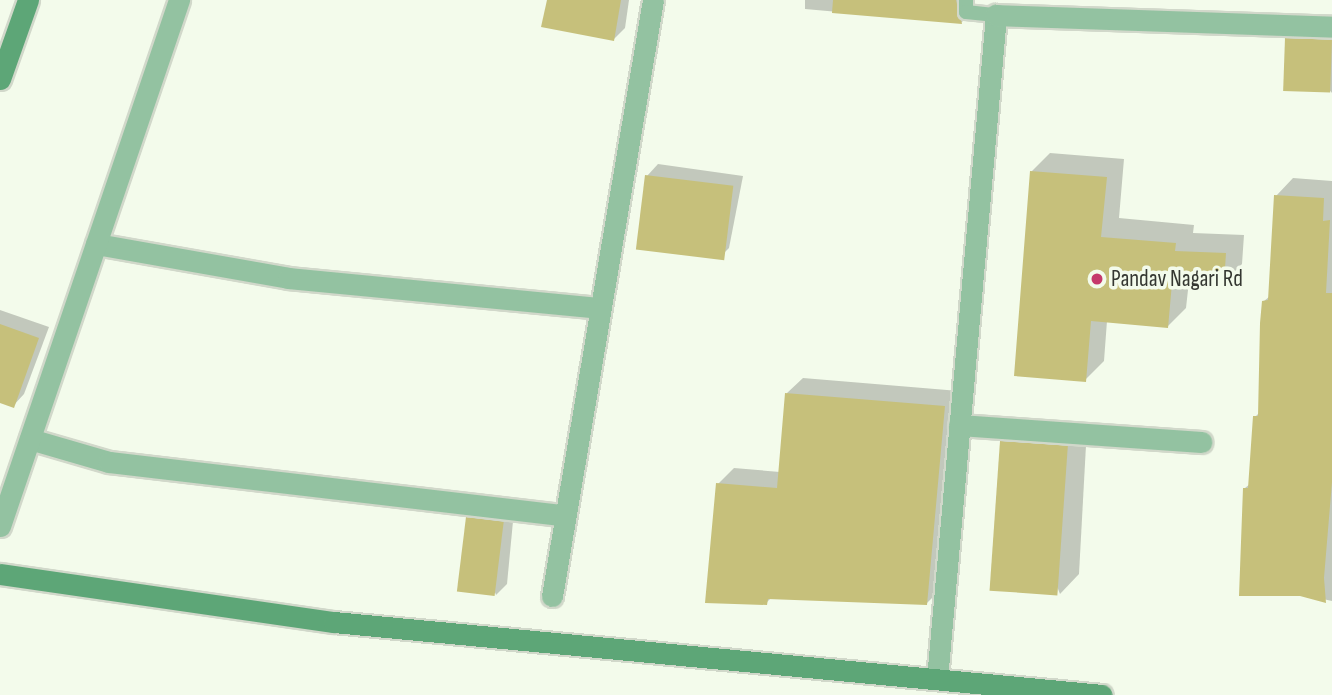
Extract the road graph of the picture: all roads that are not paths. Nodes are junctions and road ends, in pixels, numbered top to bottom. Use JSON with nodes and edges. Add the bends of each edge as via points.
{"nodes":[{"id":1,"x":28,"y":0,"type":"edge"},
{"id":2,"x":179,"y":0,"type":"edge"},
{"id":3,"x":653,"y":0,"type":"edge"},
{"id":4,"x":966,"y":0,"type":"edge"},
{"id":5,"x":996,"y":15,"type":"junction"},
{"id":6,"x":1332,"y":27,"type":"edge"},
{"id":7,"x":0,"y":79,"type":"edge"},
{"id":8,"x":96,"y":244,"type":"junction"},
{"id":9,"x":599,"y":308,"type":"junction"},
{"id":10,"x":959,"y":425,"type":"junction"},
{"id":11,"x":30,"y":439,"type":"junction"},
{"id":12,"x":1201,"y":442,"type":"dead end"},
{"id":13,"x":563,"y":515,"type":"junction"},
{"id":14,"x":0,"y":526,"type":"edge"},
{"id":15,"x":0,"y":574,"type":"edge"},
{"id":16,"x":552,"y":596,"type":"dead end"},
{"id":17,"x":937,"y":679,"type":"junction"},
{"id":18,"x":1101,"y":695,"type":"edge"}],
"edges":[{"from":1,"to":7,"type":"street"},
{"from":2,"to":8,"type":"street"},
{"from":3,"to":9,"type":"street"},
{"from":4,"to":5,"type":"lane","via":[[966,12]]},
{"from":5,"to":6,"type":"street"},
{"from":5,"to":10,"type":"street"},
{"from":8,"to":9,"type":"street","via":[[288,278]]},
{"from":8,"to":11,"type":"street"},
{"from":9,"to":13,"type":"street"},
{"from":10,"to":12,"type":"street"},
{"from":10,"to":17,"type":"street"},
{"from":11,"to":13,"type":"street","via":[[109,462]]},
{"from":11,"to":14,"type":"street"},
{"from":13,"to":16,"type":"street"},
{"from":15,"to":17,"type":"street","via":[[334,622]]},
{"from":17,"to":18,"type":"street"}]}
